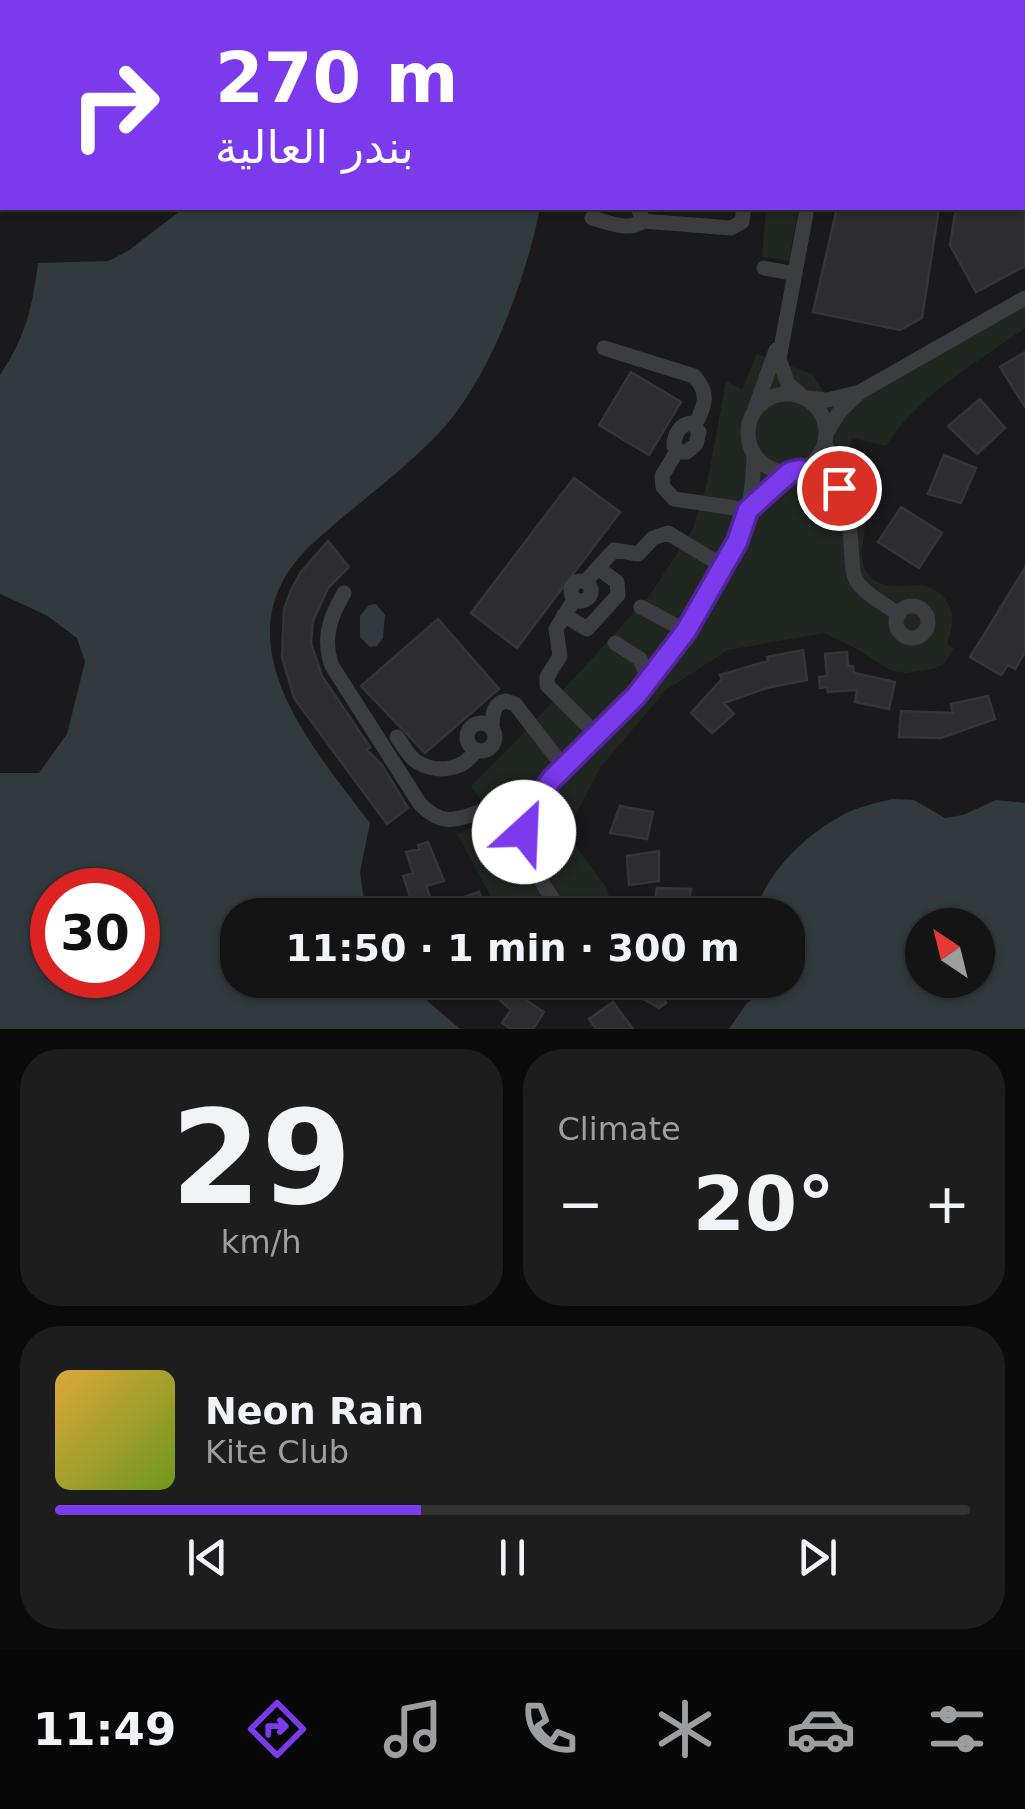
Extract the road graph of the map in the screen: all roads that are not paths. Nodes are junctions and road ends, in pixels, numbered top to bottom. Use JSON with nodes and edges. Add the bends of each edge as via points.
{"nodes":[{"id":1,"x":744,"y":210,"type":"edge"},
{"id":2,"x":807,"y":210,"type":"edge"},
{"id":3,"x":640,"y":214,"type":"edge"},
{"id":4,"x":592,"y":218,"type":"dead end"},
{"id":5,"x":764,"y":268,"type":"dead end"},
{"id":6,"x":795,"y":274,"type":"junction"},
{"id":7,"x":1025,"y":298,"type":"edge"},
{"id":8,"x":781,"y":338,"type":"junction"},
{"id":9,"x":604,"y":348,"type":"dead end"},
{"id":10,"x":860,"y":392,"type":"junction"},
{"id":11,"x":804,"y":397,"type":"junction"},
{"id":12,"x":754,"y":412,"type":"junction"},
{"id":13,"x":826,"y":438,"type":"junction"},
{"id":14,"x":754,"y":455,"type":"junction"},
{"id":15,"x":795,"y":471,"type":"junction"},
{"id":16,"x":839,"y":488,"type":"junction"},
{"id":17,"x":748,"y":510,"type":"junction"},
{"id":18,"x":723,"y":566,"type":"junction"},
{"id":19,"x":598,"y":568,"type":"junction"},
{"id":20,"x":344,"y":594,"type":"dead end"},
{"id":21,"x":641,"y":606,"type":"dead end"},
{"id":22,"x":898,"y":614,"type":"dead end"},
{"id":23,"x":564,"y":615,"type":"junction"},
{"id":24,"x":686,"y":631,"type":"junction"},
{"id":25,"x":615,"y":643,"type":"dead end"},
{"id":26,"x":649,"y":680,"type":"junction"},
{"id":27,"x":397,"y":736,"type":"dead end"},
{"id":28,"x":598,"y":736,"type":"junction"},
{"id":29,"x":563,"y":766,"type":"junction"},
{"id":30,"x":530,"y":812,"type":"junction"},
{"id":31,"x":548,"y":898,"type":"edge"}],
"edges":[{"from":1,"to":3,"type":"street","via":[[742,222],[731,228]]},
{"from":2,"to":6,"type":"street"},
{"from":3,"to":4,"type":"street","via":[[636,226]]},
{"from":5,"to":6,"type":"street"},
{"from":6,"to":8,"type":"street"},
{"from":7,"to":10,"type":"street"},
{"from":8,"to":11,"type":"street","via":[[781,370]]},
{"from":8,"to":12,"type":"street"},
{"from":9,"to":17,"type":"street","via":[[694,376],[706,395],[704,408],[695,425],[688,422],[678,431],[663,487],[674,499]]},
{"from":10,"to":11,"type":"street"},
{"from":10,"to":13,"type":"street"},
{"from":11,"to":12,"type":"street","via":[[779,394]]},
{"from":11,"to":13,"type":"street","via":[[822,412]]},
{"from":12,"to":14,"type":"street","via":[[748,434]]},
{"from":13,"to":15,"type":"street","via":[[819,457]]},
{"from":13,"to":16,"type":"street"},
{"from":14,"to":15,"type":"street","via":[[772,470]]},
{"from":14,"to":17,"type":"street"},
{"from":15,"to":16,"type":"street"},
{"from":15,"to":17,"type":"street"},
{"from":16,"to":22,"type":"street","via":[[856,582]]},
{"from":17,"to":18,"type":"street"},
{"from":18,"to":19,"type":"street","via":[[668,533],[638,554],[614,550]]},
{"from":18,"to":24,"type":"street"},
{"from":19,"to":23,"type":"street","via":[[574,583],[574,600]]},
{"from":19,"to":23,"type":"street","via":[[617,582],[618,595],[587,629]]},
{"from":20,"to":30,"type":"street","via":[[328,624],[327,654],[420,804],[448,819],[494,808]]},
{"from":21,"to":24,"type":"street"},
{"from":23,"to":28,"type":"street","via":[[556,629],[560,656],[547,685]]},
{"from":24,"to":26,"type":"street"},
{"from":25,"to":26,"type":"street","via":[[640,659]]},
{"from":26,"to":28,"type":"street"},
{"from":27,"to":29,"type":"street","via":[[416,761],[458,768],[475,751],[469,734],[492,725],[494,708],[506,700]]},
{"from":28,"to":29,"type":"street"},
{"from":29,"to":30,"type":"street"},
{"from":30,"to":31,"type":"street","via":[[526,848]]}]}
